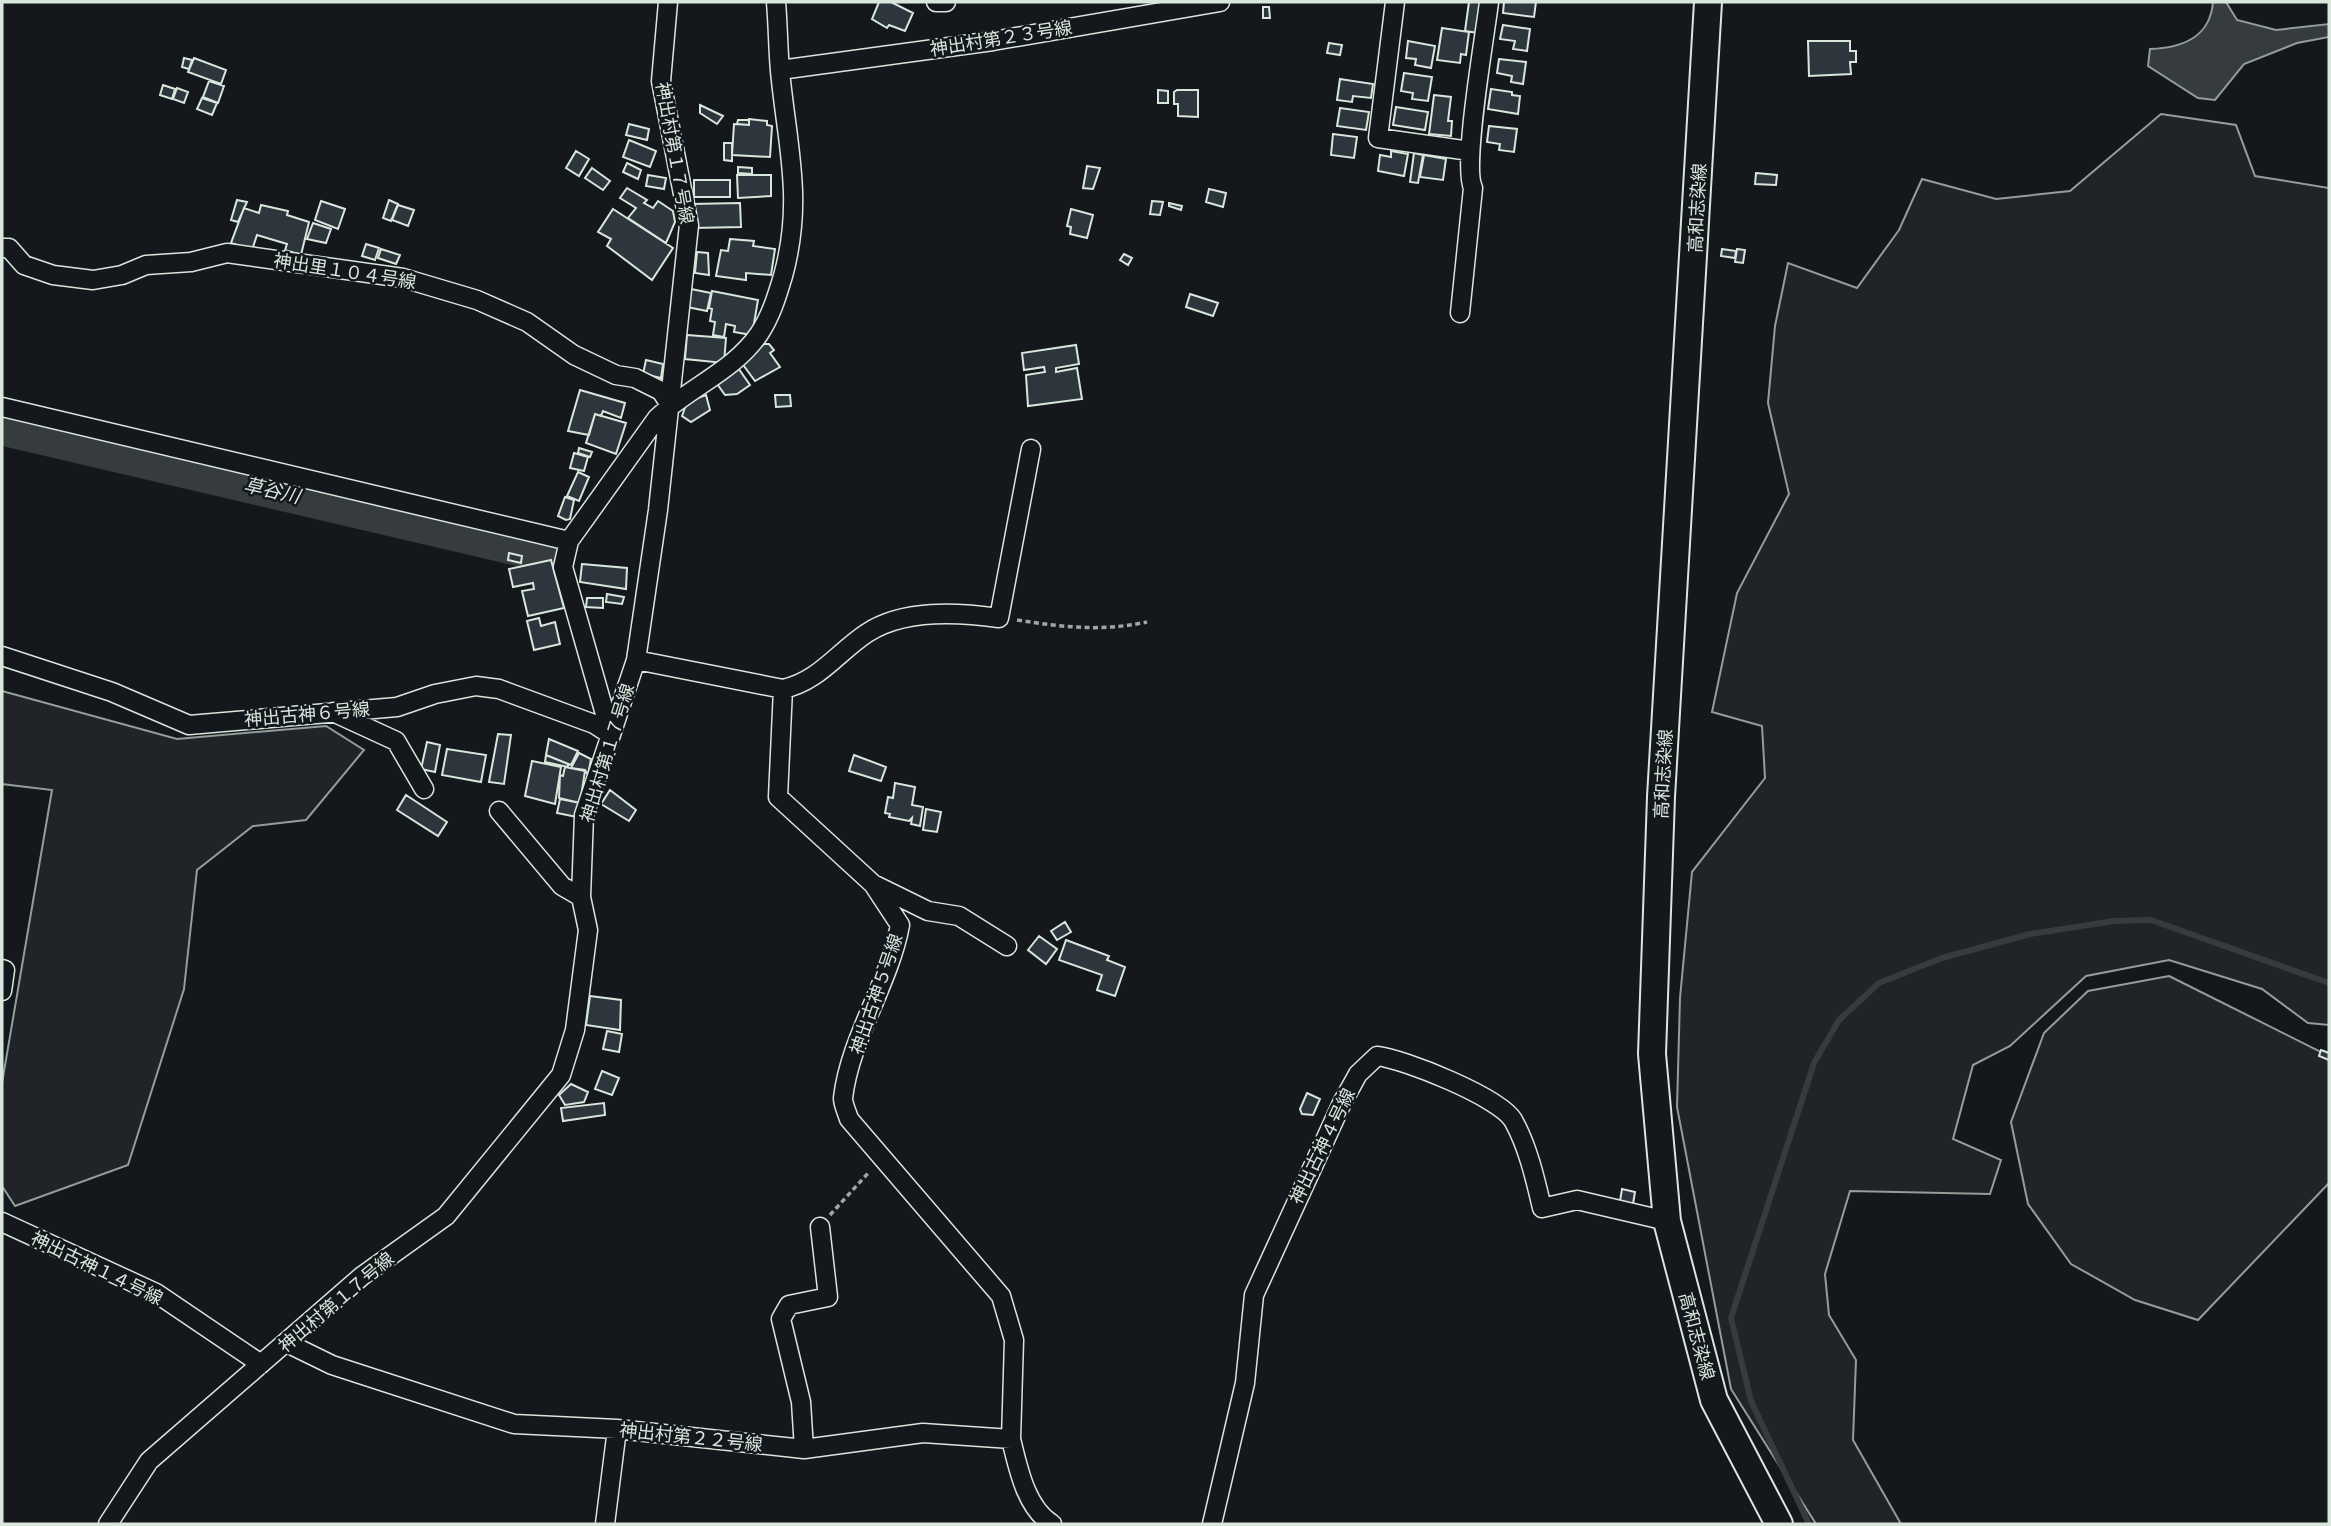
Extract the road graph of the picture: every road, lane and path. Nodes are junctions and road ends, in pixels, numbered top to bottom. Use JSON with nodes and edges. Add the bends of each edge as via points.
{"nodes":[{"id":1,"x":668,"y":2,"type":"edge"},
{"id":2,"x":776,"y":2,"type":"edge"},
{"id":3,"x":936,"y":2,"type":"edge"},
{"id":4,"x":946,"y":2,"type":"edge"},
{"id":5,"x":1220,"y":2,"type":"edge"},
{"id":6,"x":1395,"y":2,"type":"edge"},
{"id":7,"x":1489,"y":2,"type":"edge"},
{"id":8,"x":1709,"y":2,"type":"edge"},
{"id":9,"x":780,"y":70,"type":"junction"},
{"id":10,"x":1470,"y":151,"type":"junction"},
{"id":11,"x":2,"y":248,"type":"edge"},
{"id":12,"x":1460,"y":313,"type":"dead end"},
{"id":13,"x":670,"y":405,"type":"junction"},
{"id":14,"x":2,"y":407,"type":"edge"},
{"id":15,"x":1031,"y":449,"type":"dead end"},
{"id":16,"x":569,"y":541,"type":"junction"},
{"id":17,"x":999,"y":618,"type":"junction"},
{"id":18,"x":1147,"y":622,"type":"dead end"},
{"id":19,"x":2,"y":656,"type":"edge"},
{"id":20,"x":636,"y":660,"type":"junction"},
{"id":21,"x":783,"y":689,"type":"junction"},
{"id":22,"x":329,"y":710,"type":"junction"},
{"id":23,"x":611,"y":735,"type":"junction"},
{"id":24,"x":424,"y":789,"type":"dead end"},
{"id":25,"x":499,"y":811,"type":"dead end"},
{"id":26,"x":873,"y":884,"type":"junction"},
{"id":27,"x":581,"y":897,"type":"junction"},
{"id":28,"x":1007,"y":947,"type":"dead end"},
{"id":29,"x":2,"y":969,"type":"edge"},
{"id":30,"x":2,"y":991,"type":"edge"},
{"id":31,"x":882,"y":1157,"type":"junction"},
{"id":32,"x":1667,"y":1221,"type":"junction"},
{"id":33,"x":2,"y":1222,"type":"edge"},
{"id":34,"x":820,"y":1227,"type":"joint"},
{"id":35,"x":288,"y":1343,"type":"junction"},
{"id":36,"x":261,"y":1364,"type":"junction"},
{"id":37,"x":617,"y":1429,"type":"junction"},
{"id":38,"x":1011,"y":1439,"type":"junction"},
{"id":39,"x":804,"y":1448,"type":"junction"},
{"id":40,"x":108,"y":1524,"type":"edge"},
{"id":41,"x":605,"y":1524,"type":"edge"},
{"id":42,"x":1052,"y":1524,"type":"edge"},
{"id":43,"x":1212,"y":1524,"type":"edge"},
{"id":44,"x":1779,"y":1524,"type":"edge"}],
"edges":[{"from":1,"to":13,"type":"street","name":"神出村第１７号線","via":[[661,80],[689,225]]},
{"from":2,"to":9,"type":"street"},
{"from":3,"to":4,"type":"street"},
{"from":5,"to":9,"type":"street","name":"神出村第２３号線","via":[[992,41]]},
{"from":6,"to":10,"type":"street","via":[[1378,138]]},
{"from":7,"to":10,"type":"street"},
{"from":8,"to":32,"type":"street","name":"高和志染線","via":[[1661,797],[1652,1054]]},
{"from":9,"to":13,"type":"street","via":[[795,186],[792,243],[774,307],[758,336]]},
{"from":10,"to":12,"type":"street","via":[[1468,178],[1473,188]]},
{"from":11,"to":13,"type":"street","name":"神出里１０４号線","via":[[9,248],[24,265],[53,275],[93,280],[146,265],[191,262],[227,253],[403,278],[477,300],[527,322],[574,355],[661,391]]},
{"from":13,"to":16,"type":"street"},
{"from":13,"to":20,"type":"street","name":"神出村第１７号線"},
{"from":14,"to":16,"type":"street"},
{"from":15,"to":17,"type":"street"},
{"from":16,"to":23,"type":"street","via":[[563,567]]},
{"from":17,"to":18,"type":"path","via":[[1083,630]]},
{"from":17,"to":21,"type":"street","via":[[948,614],[889,621],[867,633],[803,685]]},
{"from":19,"to":22,"type":"street","name":"神出古神６号線","via":[[112,692],[189,725]]},
{"from":20,"to":21,"type":"street"},
{"from":20,"to":23,"type":"street","name":"神出村第１７号線"},
{"from":21,"to":26,"type":"street","name":"神出古神５号線","via":[[778,797]]},
{"from":22,"to":23,"type":"street","name":"神出古神６号線","via":[[397,707],[476,686],[499,689],[594,724]]},
{"from":22,"to":24,"type":"street","via":[[396,741]]},
{"from":23,"to":27,"type":"street","name":"神出村第１７号線","via":[[584,815]]},
{"from":25,"to":27,"type":"street","via":[[562,886]]},
{"from":26,"to":28,"type":"street","via":[[928,911],[958,916]]},
{"from":26,"to":31,"type":"street","name":"神出古神５号線","via":[[900,925],[843,1101],[849,1119]]},
{"from":27,"to":35,"type":"street","name":"神出村第１７号線","via":[[587,930],[575,1030],[561,1074],[446,1216],[362,1276]]},
{"from":29,"to":30,"type":"street"},
{"from":31,"to":34,"type":"path"},
{"from":31,"to":38,"type":"street","name":"神出古神５号線","via":[[1001,1296],[1014,1340]]},
{"from":32,"to":43,"type":"street","name":"神出古神４号線","via":[[1577,1200],[1542,1208],[1533,1167],[1506,1113],[1444,1078],[1398,1058],[1377,1056],[1358,1074],[1342,1103],[1254,1295],[1245,1383]]},
{"from":32,"to":44,"type":"street","name":"高和志染線","via":[[1714,1400]]},
{"from":33,"to":36,"type":"street","name":"神出古神１４号線","via":[[156,1293]]},
{"from":34,"to":39,"type":"street","via":[[828,1297],[789,1305],[781,1319],[801,1402]]},
{"from":35,"to":36,"type":"street","name":"神出村第１７号線"},
{"from":35,"to":37,"type":"street","name":"神出村第２２号線","via":[[331,1364],[514,1424]]},
{"from":36,"to":40,"type":"street","name":"神出村第１７号線","via":[[149,1461]]},
{"from":37,"to":39,"type":"street","name":"神出村第２２号線"},
{"from":37,"to":41,"type":"street"},
{"from":38,"to":39,"type":"street","name":"神出村第２２号線","via":[[923,1433]]},
{"from":38,"to":42,"type":"street","via":[[1018,1470],[1039,1516]]}]}
